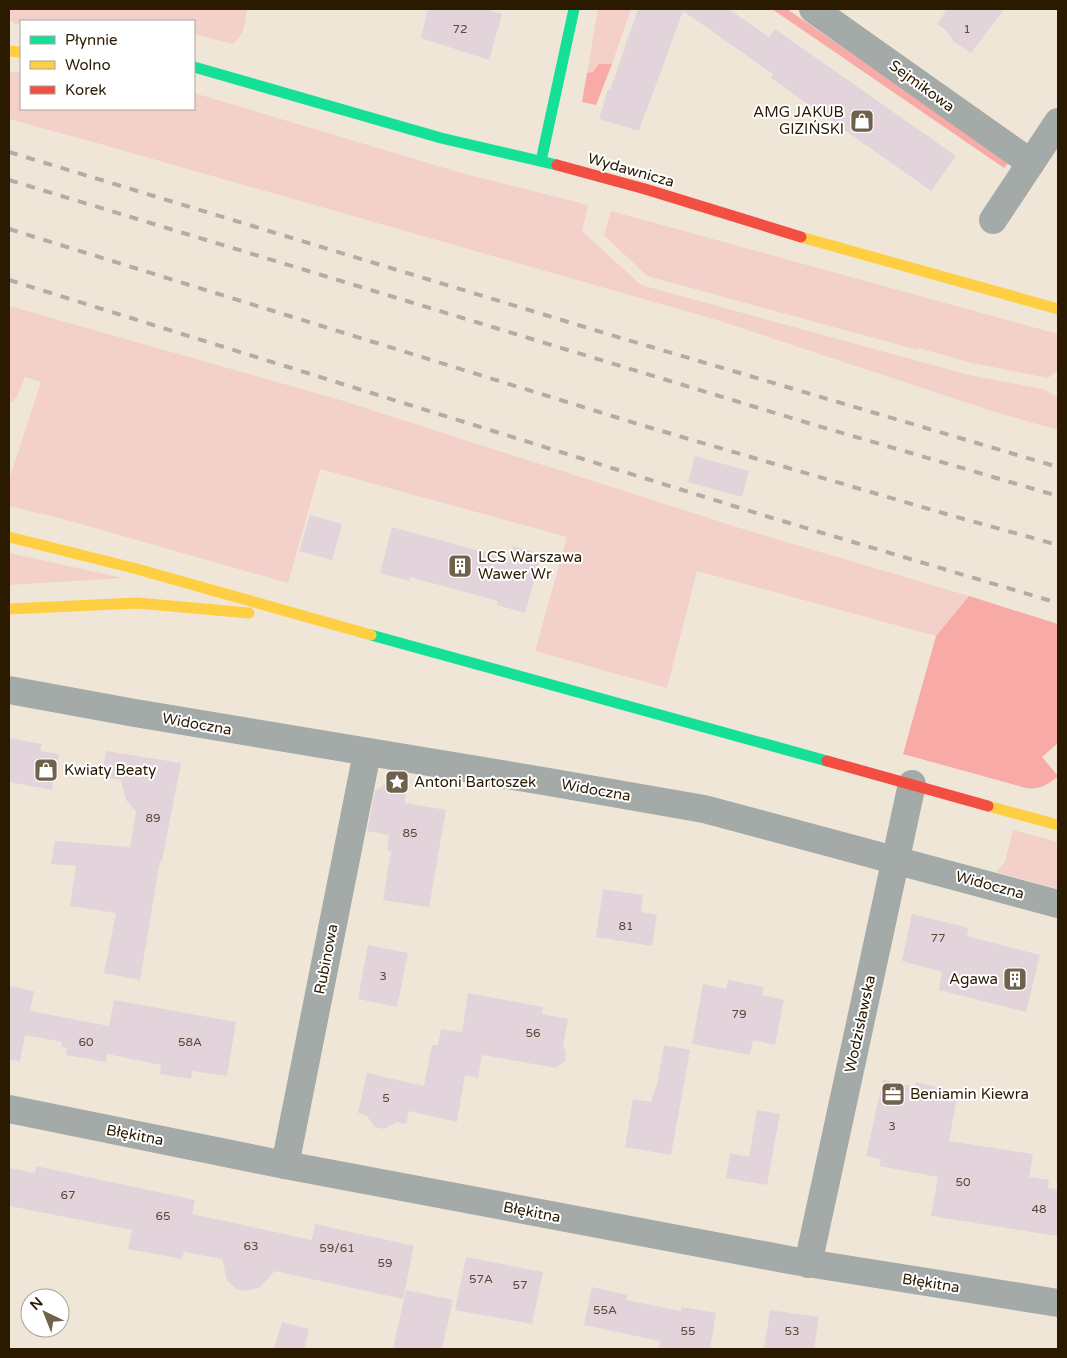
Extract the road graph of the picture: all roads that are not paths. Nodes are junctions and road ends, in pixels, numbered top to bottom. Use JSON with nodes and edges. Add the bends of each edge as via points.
{"nodes":[{"id":1,"x":574,"y":9,"type":"edge"},
{"id":2,"x":813,"y":9,"type":"edge"},
{"id":3,"x":195,"y":67,"type":"edge"},
{"id":4,"x":1058,"y":122,"type":"edge"},
{"id":5,"x":541,"y":161,"type":"junction"},
{"id":6,"x":1031,"y":162,"type":"junction"},
{"id":7,"x":993,"y":220,"type":"dead end"},
{"id":8,"x":1058,"y":309,"type":"edge"},
{"id":9,"x":9,"y":537,"type":"edge"},
{"id":10,"x":9,"y":609,"type":"edge"},
{"id":11,"x":318,"y":620,"type":"junction"},
{"id":12,"x":9,"y":690,"type":"edge"},
{"id":13,"x":367,"y":753,"type":"junction"},
{"id":14,"x":912,"y":784,"type":"junction"},
{"id":15,"x":1058,"y":825,"type":"edge"},
{"id":16,"x":895,"y":861,"type":"junction"},
{"id":17,"x":1058,"y":904,"type":"edge"},
{"id":18,"x":9,"y":1109,"type":"edge"},
{"id":19,"x":285,"y":1165,"type":"junction"},
{"id":20,"x":808,"y":1264,"type":"junction"},
{"id":21,"x":1058,"y":1303,"type":"edge"}],
"edges":[{"from":1,"to":5,"type":"main road"},
{"from":2,"to":6,"type":"street","name":"Sejmikowa"},
{"from":3,"to":5,"type":"main road","name":"Wydawnicza","via":[[441,138]]},
{"from":4,"to":6,"type":"street"},
{"from":5,"to":8,"type":"main road","name":"Wydawnicza"},
{"from":6,"to":7,"type":"street"},
{"from":9,"to":11,"type":"main road","via":[[138,569]]},
{"from":10,"to":11,"type":"main road","via":[[137,603]]},
{"from":11,"to":14,"type":"main road"},
{"from":12,"to":13,"type":"street","name":"Widoczna"},
{"from":13,"to":16,"type":"street","name":"Widoczna","via":[[704,809]]},
{"from":13,"to":19,"type":"street","name":"Rubinowa"},
{"from":14,"to":15,"type":"main road"},
{"from":14,"to":16,"type":"street","name":"Wodzisławska"},
{"from":16,"to":17,"type":"street","name":"Widoczna"},
{"from":16,"to":20,"type":"street","name":"Wodzisławska"},
{"from":18,"to":19,"type":"street","name":"Błękitna"},
{"from":19,"to":20,"type":"street","name":"Błękitna"},
{"from":20,"to":21,"type":"street","name":"Błękitna"}]}
